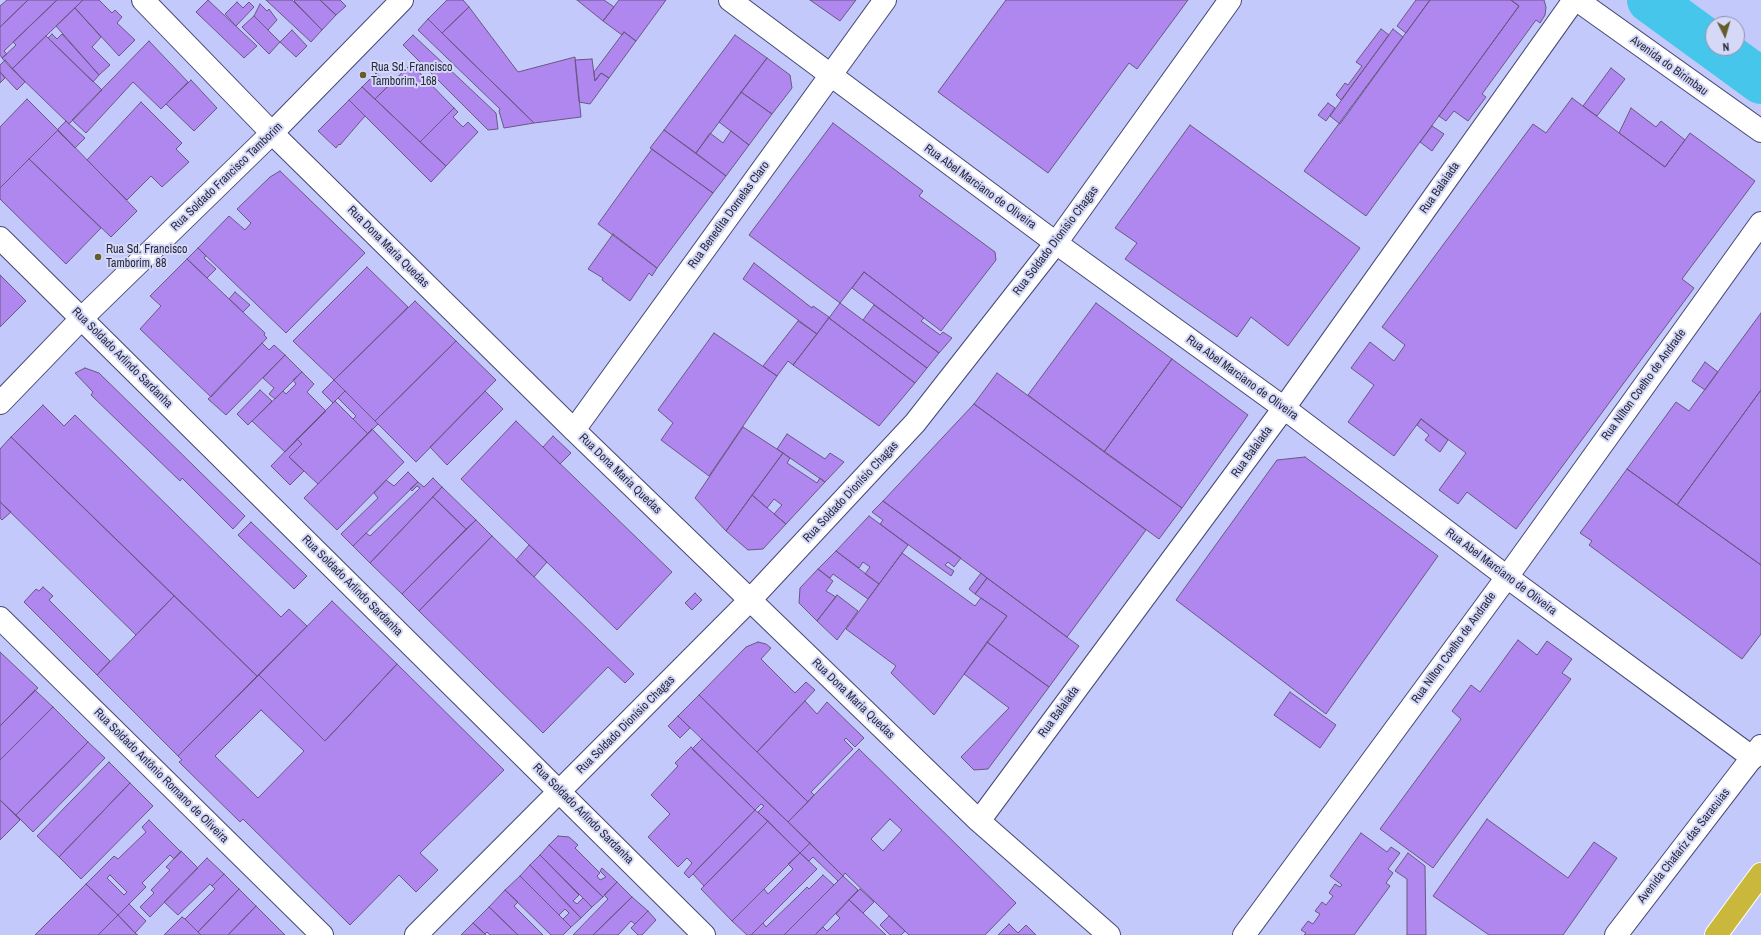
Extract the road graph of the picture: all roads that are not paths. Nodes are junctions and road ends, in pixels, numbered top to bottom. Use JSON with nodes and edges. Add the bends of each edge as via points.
{"nodes":[{"id":1,"x":143,"y":0,"type":"edge"},
{"id":2,"x":402,"y":0,"type":"edge"},
{"id":3,"x":730,"y":0,"type":"edge"},
{"id":4,"x":885,"y":0,"type":"edge"},
{"id":5,"x":1230,"y":0,"type":"edge"},
{"id":6,"x":1575,"y":0,"type":"edge"},
{"id":7,"x":829,"y":76,"type":"junction"},
{"id":8,"x":1761,"y":132,"type":"edge"},
{"id":9,"x":272,"y":133,"type":"junction"},
{"id":10,"x":1761,"y":223,"type":"edge"},
{"id":11,"x":0,"y":238,"type":"edge"},
{"id":12,"x":1056,"y":243,"type":"junction"},
{"id":13,"x":82,"y":318,"type":"junction"},
{"id":14,"x":0,"y":403,"type":"edge"},
{"id":15,"x":1284,"y":408,"type":"junction"},
{"id":16,"x":574,"y":430,"type":"junction"},
{"id":17,"x":1507,"y":577,"type":"junction"},
{"id":18,"x":751,"y":599,"type":"junction"},
{"id":19,"x":0,"y":618,"type":"edge"},
{"id":20,"x":1757,"y":752,"type":"edge"},
{"id":21,"x":560,"y":791,"type":"junction"},
{"id":22,"x":979,"y":821,"type":"junction"},
{"id":23,"x":1761,"y":874,"type":"edge"},
{"id":24,"x":322,"y":935,"type":"edge"},
{"id":25,"x":416,"y":935,"type":"edge"},
{"id":26,"x":704,"y":935,"type":"edge"},
{"id":27,"x":1109,"y":935,"type":"edge"},
{"id":28,"x":1244,"y":935,"type":"edge"},
{"id":29,"x":1616,"y":935,"type":"edge"},
{"id":30,"x":1716,"y":935,"type":"edge"}],
"edges":[{"from":1,"to":9,"type":"street","name":"Rua Dona Maria Quedas"},
{"from":2,"to":9,"type":"street","name":"Rua Soldado Francisco Tamborim"},
{"from":3,"to":7,"type":"street","name":"Rua Abel Marciano de Oliveira"},
{"from":4,"to":7,"type":"street","name":"Rua Benedita Dornelas Claro"},
{"from":5,"to":12,"type":"street","name":"Rua Soldado Dionísio Chagas"},
{"from":6,"to":8,"type":"street","name":"Avenida do Birimbau"},
{"from":6,"to":15,"type":"street","name":"Rua Balaiada"},
{"from":7,"to":12,"type":"street","name":"Rua Abel Marciano de Oliveira"},
{"from":7,"to":16,"type":"street","name":"Rua Benedita Dornelas Claro"},
{"from":9,"to":13,"type":"street","name":"Rua Soldado Francisco Tamborim"},
{"from":9,"to":16,"type":"street","name":"Rua Dona Maria Quedas"},
{"from":10,"to":17,"type":"street","name":"Rua Nílton Coelho de Andrade"},
{"from":11,"to":13,"type":"street","name":"Rua Soldado Arlindo Sardanha"},
{"from":12,"to":15,"type":"street","name":"Rua Abel Marciano de Oliveira"},
{"from":12,"to":18,"type":"street","name":"Rua Soldado Dionísio Chagas","via":[[916,424]]},
{"from":13,"to":14,"type":"street","name":"Rua Soldado Francisco Tamborim"},
{"from":13,"to":21,"type":"street","name":"Rua Soldado Arlindo Sardanha"},
{"from":15,"to":17,"type":"street","name":"Rua Abel Marciano de Oliveira"},
{"from":15,"to":22,"type":"street","name":"Rua Balaiada"},
{"from":16,"to":18,"type":"street","name":"Rua Dona Maria Quedas"},
{"from":17,"to":20,"type":"street","name":"Rua Abel Marciano de Oliveira"},
{"from":17,"to":28,"type":"street","name":"Rua Nílton Coelho de Andrade"},
{"from":18,"to":21,"type":"street","name":"Rua Soldado Dionísio Chagas"},
{"from":18,"to":22,"type":"street","name":"Rua Dona Maria Quedas"},
{"from":19,"to":24,"type":"street","name":"Rua Soldado Antônio Romano de Oliveira"},
{"from":20,"to":29,"type":"street","name":"Avenida Chafariz das Saracuias"},
{"from":21,"to":25,"type":"street","name":"Rua Soldado Dionísio Chagas"},
{"from":21,"to":26,"type":"street","name":"Rua Soldado Arlindo Sardanha"},
{"from":22,"to":27,"type":"street","name":"Rua Dona Maria Quedas"},
{"from":23,"to":30,"type":"highway"}]}
